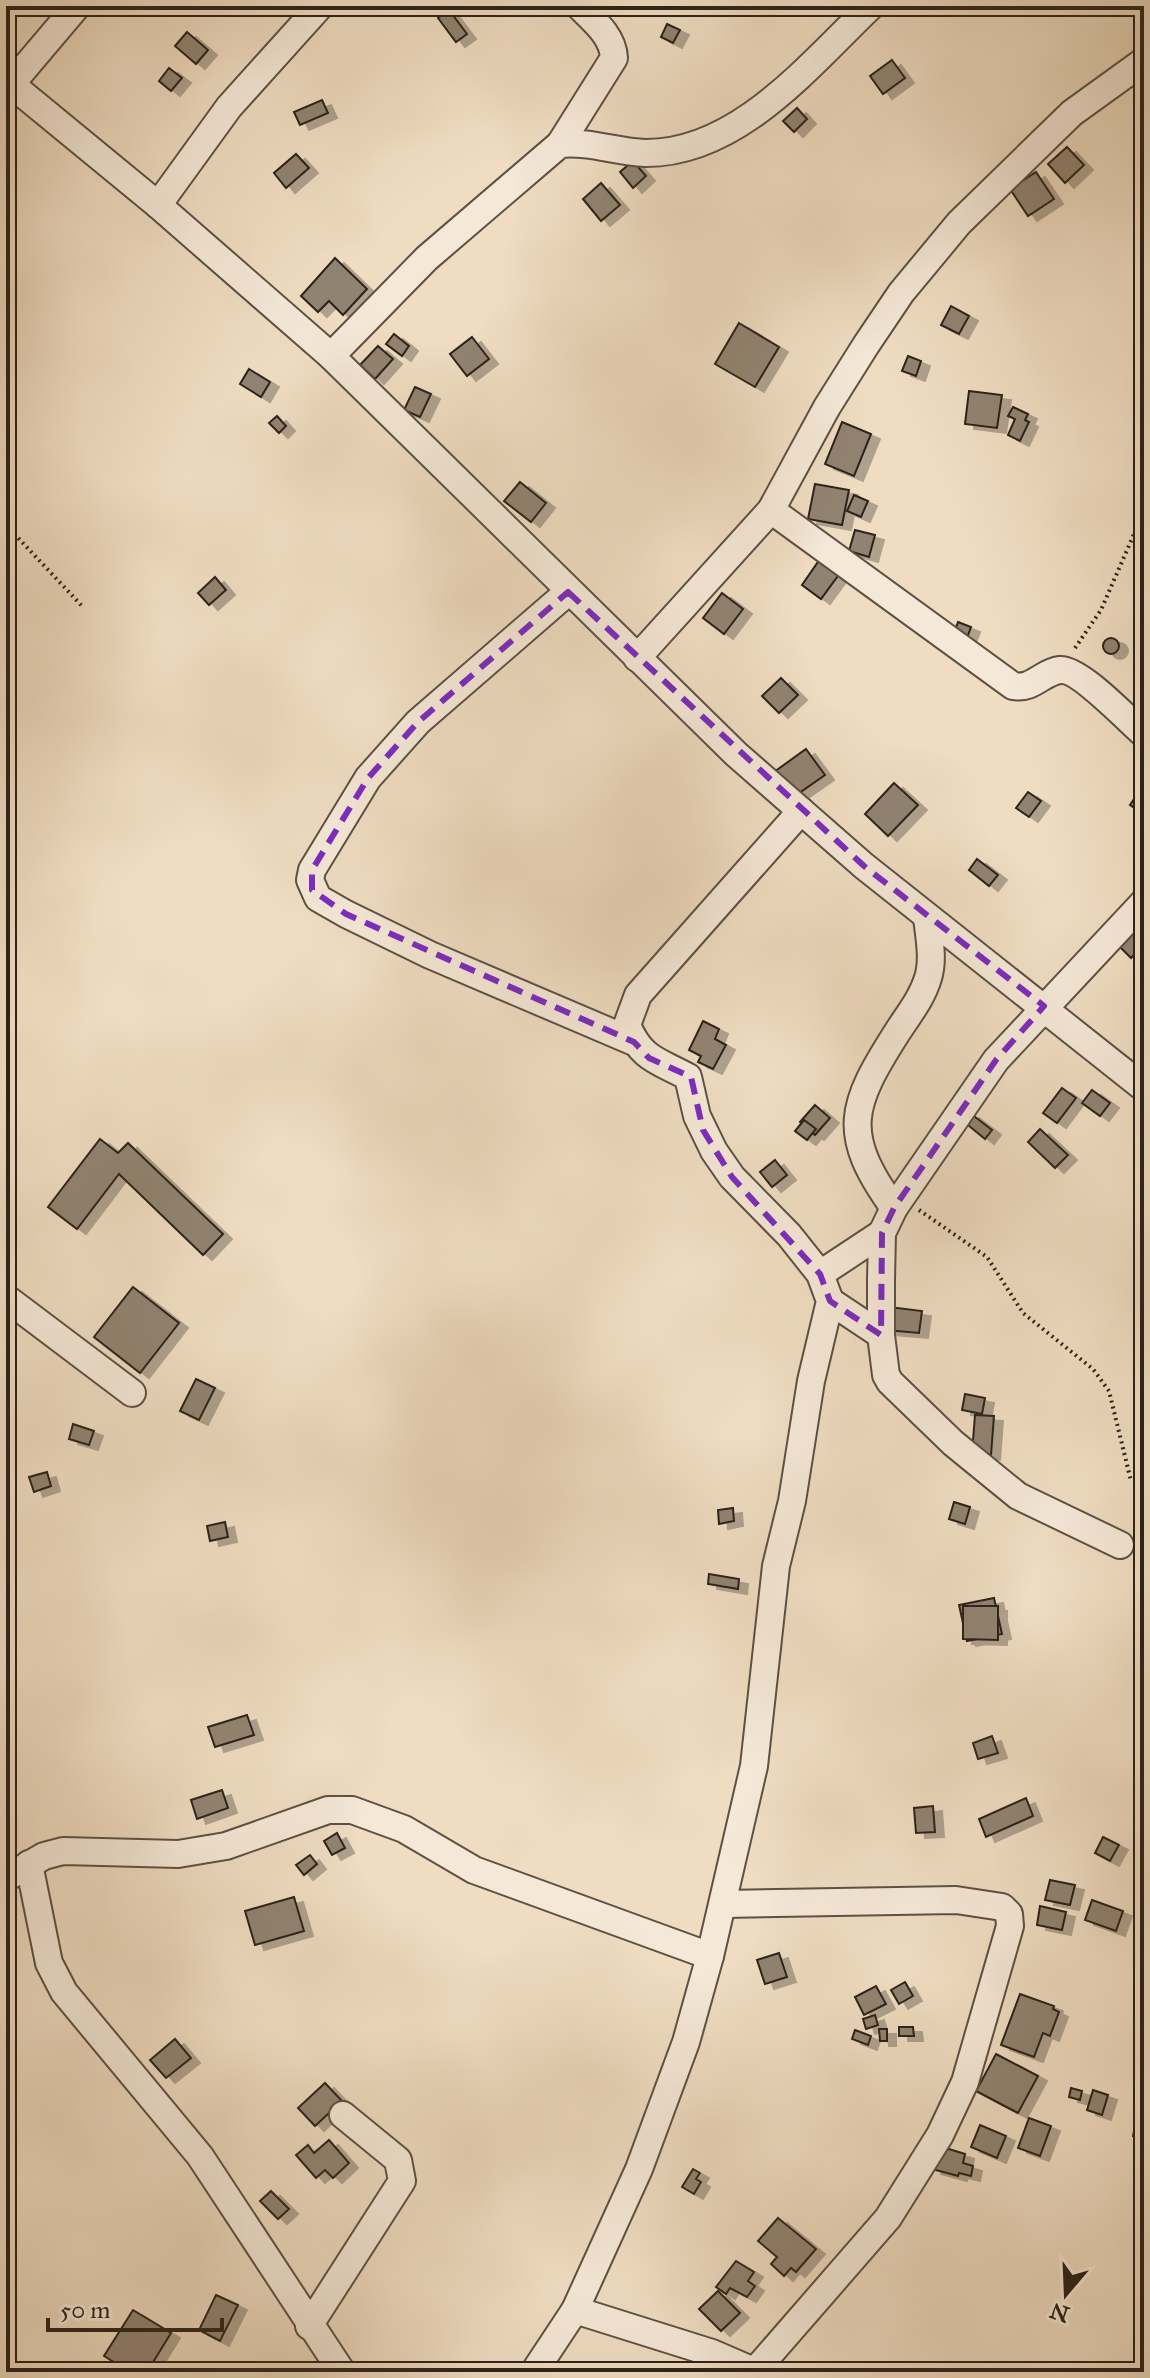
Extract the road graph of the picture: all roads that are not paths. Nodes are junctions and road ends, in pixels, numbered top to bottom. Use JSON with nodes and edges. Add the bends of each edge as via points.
{"nodes":[{"id":1,"x":77,"y":6,"type":"edge"},
{"id":2,"x":320,"y":6,"type":"edge"},
{"id":3,"x":579,"y":6,"type":"edge"},
{"id":4,"x":871,"y":6,"type":"edge"},
{"id":5,"x":1144,"y":61,"type":"edge"},
{"id":6,"x":8,"y":82,"type":"edge"},
{"id":7,"x":560,"y":144,"type":"junction"},
{"id":8,"x":158,"y":205,"type":"junction"},
{"id":9,"x":331,"y":356,"type":"junction"},
{"id":10,"x":771,"y":510,"type":"junction"},
{"id":11,"x":568,"y":592,"type":"junction"},
{"id":12,"x":637,"y":658,"type":"junction"},
{"id":13,"x":1144,"y":734,"type":"edge"},
{"id":14,"x":801,"y":811,"type":"junction"},
{"id":15,"x":1144,"y":902,"type":"edge"},
{"id":16,"x":927,"y":917,"type":"junction"},
{"id":17,"x":1044,"y":1006,"type":"junction"},
{"id":18,"x":634,"y":1042,"type":"junction"},
{"id":19,"x":1144,"y":1088,"type":"edge"},
{"id":20,"x":897,"y":1203,"type":"junction"},
{"id":21,"x":882,"y":1233,"type":"junction"},
{"id":22,"x":820,"y":1274,"type":"junction"},
{"id":23,"x":6,"y":1298,"type":"edge"},
{"id":24,"x":830,"y":1301,"type":"junction"},
{"id":25,"x":881,"y":1335,"type":"junction"},
{"id":26,"x":132,"y":1393,"type":"dead end"},
{"id":27,"x":1120,"y":1545,"type":"dead end"},
{"id":28,"x":29,"y":1864,"type":"junction"},
{"id":29,"x":6,"y":1878,"type":"edge"},
{"id":30,"x":724,"y":1904,"type":"junction"},
{"id":31,"x":710,"y":1956,"type":"junction"},
{"id":32,"x":343,"y":2115,"type":"dead end"},
{"id":33,"x":575,"y":2310,"type":"junction"},
{"id":34,"x":309,"y":2326,"type":"junction"},
{"id":35,"x":342,"y":2372,"type":"edge"},
{"id":36,"x":534,"y":2372,"type":"edge"},
{"id":37,"x":756,"y":2372,"type":"edge"}],
"edges":[{"from":1,"to":6,"type":"street"},
{"from":2,"to":8,"type":"street","via":[[229,107]]},
{"from":3,"to":7,"type":"street","via":[[606,34],[614,58]]},
{"from":4,"to":7,"type":"street","via":[[765,104],[729,130],[693,145],[646,153],[582,142]]},
{"from":5,"to":10,"type":"street","via":[[1072,113],[949,235],[866,345]]},
{"from":6,"to":8,"type":"street"},
{"from":7,"to":9,"type":"street","via":[[427,258]]},
{"from":8,"to":9,"type":"street"},
{"from":9,"to":11,"type":"street"},
{"from":10,"to":12,"type":"street"},
{"from":10,"to":13,"type":"street","via":[[1013,686],[1026,687],[1060,670],[1091,687]]},
{"from":11,"to":12,"type":"street"},
{"from":11,"to":18,"type":"street","via":[[418,722],[368,778],[310,880],[318,898],[346,914]]},
{"from":12,"to":14,"type":"street"},
{"from":14,"to":16,"type":"street"},
{"from":14,"to":18,"type":"street","via":[[638,995],[627,1025]]},
{"from":15,"to":17,"type":"street"},
{"from":16,"to":17,"type":"street"},
{"from":16,"to":20,"type":"street","via":[[926,984],[860,1100],[857,1136],[862,1160]]},
{"from":17,"to":19,"type":"street"},
{"from":17,"to":20,"type":"street","via":[[996,1060]]},
{"from":18,"to":22,"type":"street","via":[[649,1058],[688,1077],[697,1116],[714,1151]]},
{"from":20,"to":21,"type":"street"},
{"from":21,"to":22,"type":"street"},
{"from":21,"to":25,"type":"street"},
{"from":22,"to":24,"type":"street"},
{"from":23,"to":26,"type":"street"},
{"from":24,"to":25,"type":"street"},
{"from":24,"to":30,"type":"street","via":[[776,1566],[754,1766]]},
{"from":25,"to":27,"type":"street","via":[[890,1382],[953,1443],[1018,1496]]},
{"from":28,"to":29,"type":"street"},
{"from":28,"to":31,"type":"street","via":[[63,1851],[178,1854],[226,1846],[328,1810],[352,1810],[404,1829],[474,1870]]},
{"from":28,"to":34,"type":"street","via":[[49,1963],[64,1992],[200,2156]]},
{"from":30,"to":31,"type":"street"},
{"from":30,"to":37,"type":"street","via":[[956,1900],[1002,1907],[1010,1926],[965,2082],[940,2135],[888,2218]]},
{"from":31,"to":33,"type":"street","via":[[665,2104]]},
{"from":32,"to":34,"type":"street","via":[[398,2160],[402,2181]]},
{"from":33,"to":36,"type":"street"},
{"from":33,"to":37,"type":"street","via":[[699,2348]]},
{"from":34,"to":35,"type":"street"}]}
